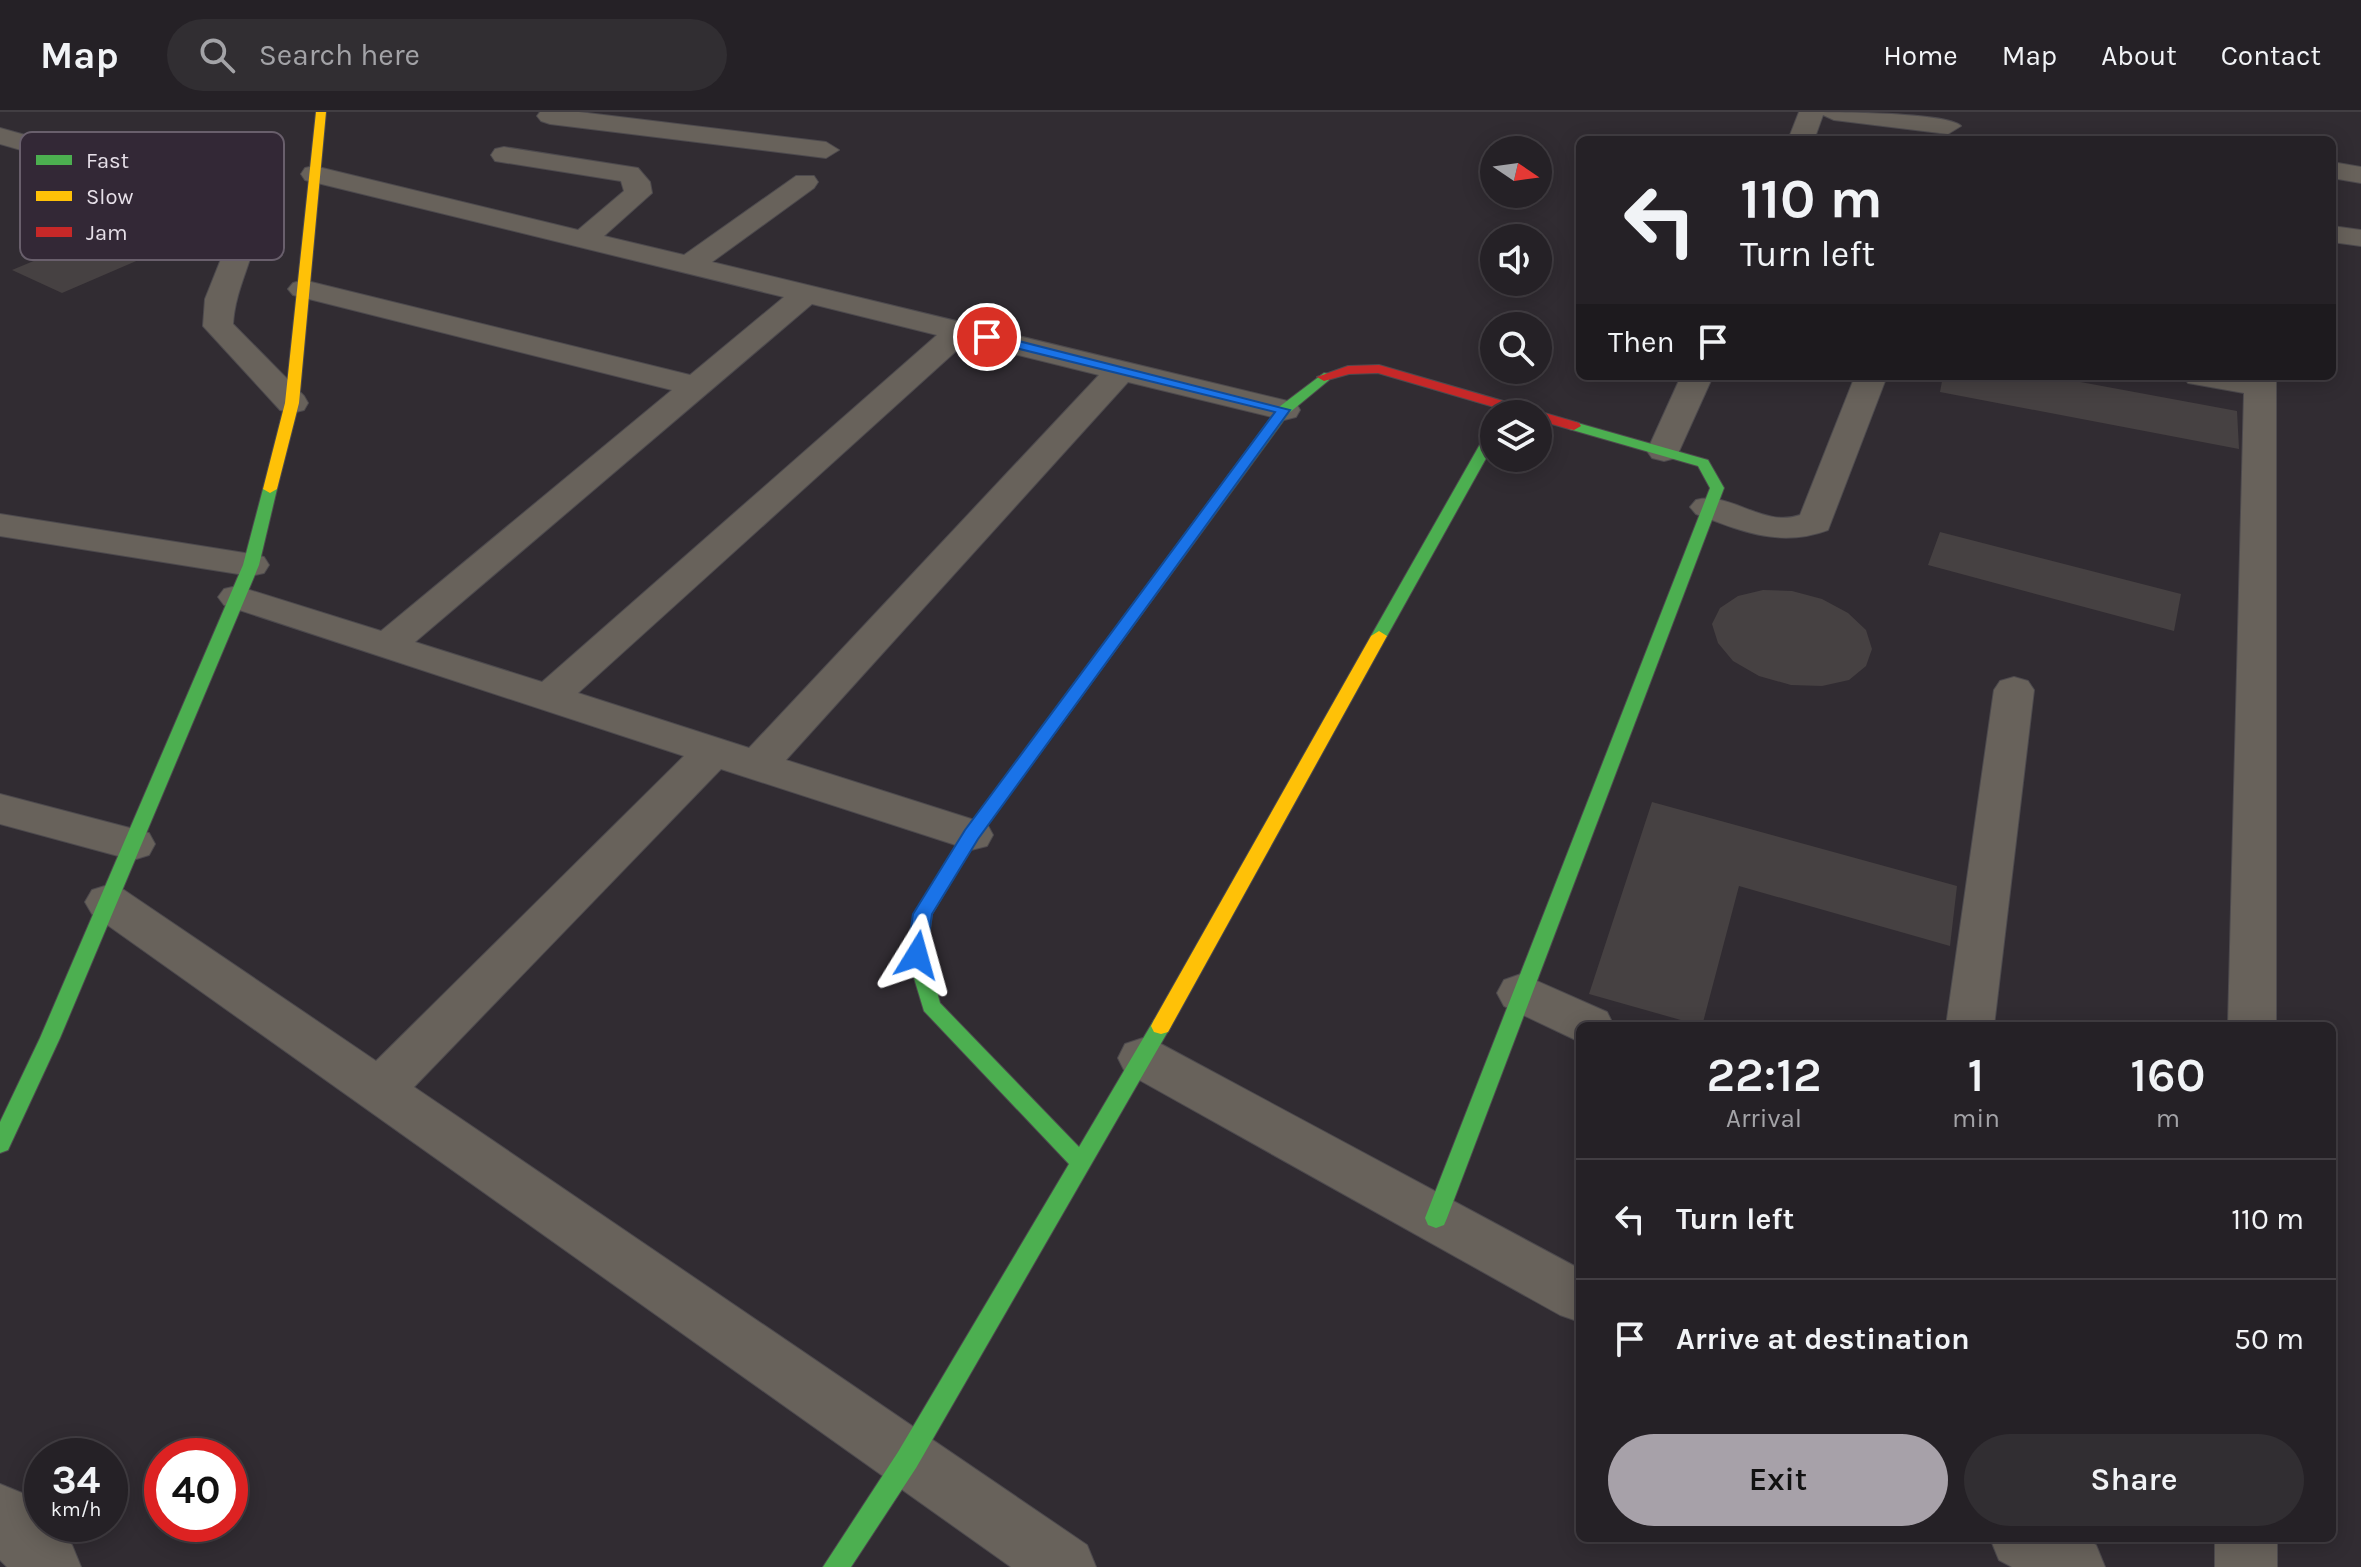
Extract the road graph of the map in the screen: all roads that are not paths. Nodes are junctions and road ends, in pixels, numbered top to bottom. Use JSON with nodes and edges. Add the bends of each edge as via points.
{"nodes":[{"id":1,"x":321,"y":112,"type":"edge"},
{"id":2,"x":1812,"y":112,"type":"edge"},
{"id":3,"x":1834,"y":112,"type":"edge"},
{"id":4,"x":553,"y":114,"type":"edge"},
{"id":5,"x":1948,"y":126,"type":"edge"},
{"id":6,"x":0,"y":136,"type":"edge"},
{"id":7,"x":1803,"y":136,"type":"edge"},
{"id":8,"x":20,"y":142,"type":"edge"},
{"id":9,"x":826,"y":150,"type":"dead end"},
{"id":10,"x":504,"y":155,"type":"junction"},
{"id":11,"x":2336,"y":171,"type":"edge"},
{"id":12,"x":314,"y":174,"type":"junction"},
{"id":13,"x":2361,"y":175,"type":"edge"},
{"id":14,"x":805,"y":182,"type":"dead end"},
{"id":15,"x":447,"y":203,"type":"junction"},
{"id":16,"x":2336,"y":235,"type":"edge"},
{"id":17,"x":585,"y":238,"type":"junction"},
{"id":18,"x":2361,"y":238,"type":"edge"},
{"id":19,"x":235,"y":260,"type":"edge"},
{"id":20,"x":691,"y":264,"type":"junction"},
{"id":21,"x":303,"y":289,"type":"junction"},
{"id":22,"x":807,"y":293,"type":"junction"},
{"id":23,"x":961,"y":330,"type":"junction"},
{"id":24,"x":1121,"y":370,"type":"junction"},
{"id":25,"x":1695,"y":380,"type":"edge"},
{"id":26,"x":1869,"y":380,"type":"edge"},
{"id":27,"x":2260,"y":381,"type":"edge"},
{"id":28,"x":695,"y":386,"type":"junction"},
{"id":29,"x":292,"y":403,"type":"junction"},
{"id":30,"x":1480,"y":408,"type":"edge"},
{"id":31,"x":1284,"y":410,"type":"junction"},
{"id":32,"x":1552,"y":427,"type":"edge"},
{"id":33,"x":1664,"y":451,"type":"junction"},
{"id":34,"x":1480,"y":456,"type":"edge"},
{"id":35,"x":1708,"y":507,"type":"junction"},
{"id":36,"x":0,"y":525,"type":"edge"},
{"id":37,"x":244,"y":581,"type":"junction"},
{"id":38,"x":386,"y":646,"type":"junction"},
{"id":39,"x":2014,"y":690,"type":"dead end"},
{"id":40,"x":548,"y":698,"type":"junction"},
{"id":41,"x":714,"y":751,"type":"junction"},
{"id":42,"x":757,"y":766,"type":"junction"},
{"id":43,"x":0,"y":809,"type":"edge"},
{"id":44,"x":971,"y":835,"type":"junction"},
{"id":45,"x":133,"y":844,"type":"junction"},
{"id":46,"x":108,"y":902,"type":"junction"},
{"id":47,"x":1521,"y":993,"type":"junction"},
{"id":48,"x":1582,"y":1022,"type":"edge"},
{"id":49,"x":1971,"y":1022,"type":"edge"},
{"id":50,"x":2252,"y":1022,"type":"edge"},
{"id":51,"x":1143,"y":1058,"type":"junction"},
{"id":52,"x":378,"y":1091,"type":"junction"},
{"id":53,"x":13,"y":1093,"type":"edge"},
{"id":54,"x":0,"y":1144,"type":"edge"},
{"id":55,"x":1081,"y":1163,"type":"junction"},
{"id":56,"x":1436,"y":1218,"type":"junction"},
{"id":57,"x":1576,"y":1295,"type":"edge"},
{"id":58,"x":907,"y":1460,"type":"junction"},
{"id":59,"x":0,"y":1515,"type":"edge"},
{"id":60,"x":2028,"y":1542,"type":"edge"},
{"id":61,"x":2246,"y":1542,"type":"edge"},
{"id":62,"x":50,"y":1567,"type":"edge"},
{"id":63,"x":836,"y":1567,"type":"edge"},
{"id":64,"x":1065,"y":1567,"type":"edge"},
{"id":65,"x":2074,"y":1567,"type":"edge"},
{"id":66,"x":2246,"y":1567,"type":"edge"}],
"edges":[{"from":1,"to":12,"type":"street"},
{"from":2,"to":7,"type":"street"},
{"from":3,"to":5,"type":"street"},
{"from":4,"to":9,"type":"street"},
{"from":4,"to":10,"type":"street"},
{"from":6,"to":8,"type":"street"},
{"from":10,"to":15,"type":"street"},
{"from":10,"to":17,"type":"street","via":[[629,174],[637,182],[638,193]]},
{"from":11,"to":13,"type":"street"},
{"from":12,"to":15,"type":"street"},
{"from":12,"to":21,"type":"street"},
{"from":14,"to":20,"type":"street"},
{"from":15,"to":17,"type":"street"},
{"from":16,"to":18,"type":"street"},
{"from":17,"to":20,"type":"street"},
{"from":19,"to":29,"type":"street","via":[[220,299],[218,326]]},
{"from":20,"to":22,"type":"street"},
{"from":21,"to":28,"type":"street"},
{"from":21,"to":29,"type":"street"},
{"from":22,"to":23,"type":"street"},
{"from":22,"to":28,"type":"street"},
{"from":23,"to":24,"type":"street"},
{"from":23,"to":40,"type":"street"},
{"from":24,"to":31,"type":"street"},
{"from":24,"to":42,"type":"street"},
{"from":25,"to":33,"type":"street"},
{"from":26,"to":35,"type":"street","via":[[1815,522],[1800,530],[1778,530]]},
{"from":27,"to":50,"type":"street"},
{"from":28,"to":38,"type":"street"},
{"from":29,"to":37,"type":"street"},
{"from":30,"to":31,"type":"street","via":[[1379,369],[1350,368],[1316,379]]},
{"from":31,"to":44,"type":"street"},
{"from":32,"to":33,"type":"street"},
{"from":33,"to":35,"type":"street","via":[[1703,463],[1712,473],[1717,488]]},
{"from":34,"to":51,"type":"street"},
{"from":35,"to":47,"type":"street"},
{"from":36,"to":37,"type":"street"},
{"from":37,"to":38,"type":"street"},
{"from":37,"to":45,"type":"street"},
{"from":38,"to":40,"type":"street"},
{"from":39,"to":49,"type":"street"},
{"from":40,"to":41,"type":"street"},
{"from":41,"to":42,"type":"street"},
{"from":41,"to":52,"type":"street"},
{"from":42,"to":44,"type":"street"},
{"from":43,"to":45,"type":"street"},
{"from":44,"to":55,"type":"street","via":[[923,914],[917,955],[931,1006]]},
{"from":45,"to":46,"type":"street"},
{"from":46,"to":52,"type":"street"},
{"from":46,"to":53,"type":"street"},
{"from":47,"to":48,"type":"street"},
{"from":47,"to":56,"type":"street"},
{"from":51,"to":55,"type":"street"},
{"from":51,"to":56,"type":"street"},
{"from":52,"to":58,"type":"street"},
{"from":53,"to":54,"type":"street"},
{"from":55,"to":58,"type":"street"},
{"from":56,"to":57,"type":"street"},
{"from":58,"to":63,"type":"street"},
{"from":58,"to":64,"type":"street"},
{"from":59,"to":62,"type":"street"},
{"from":60,"to":65,"type":"street"},
{"from":61,"to":66,"type":"street"}]}
